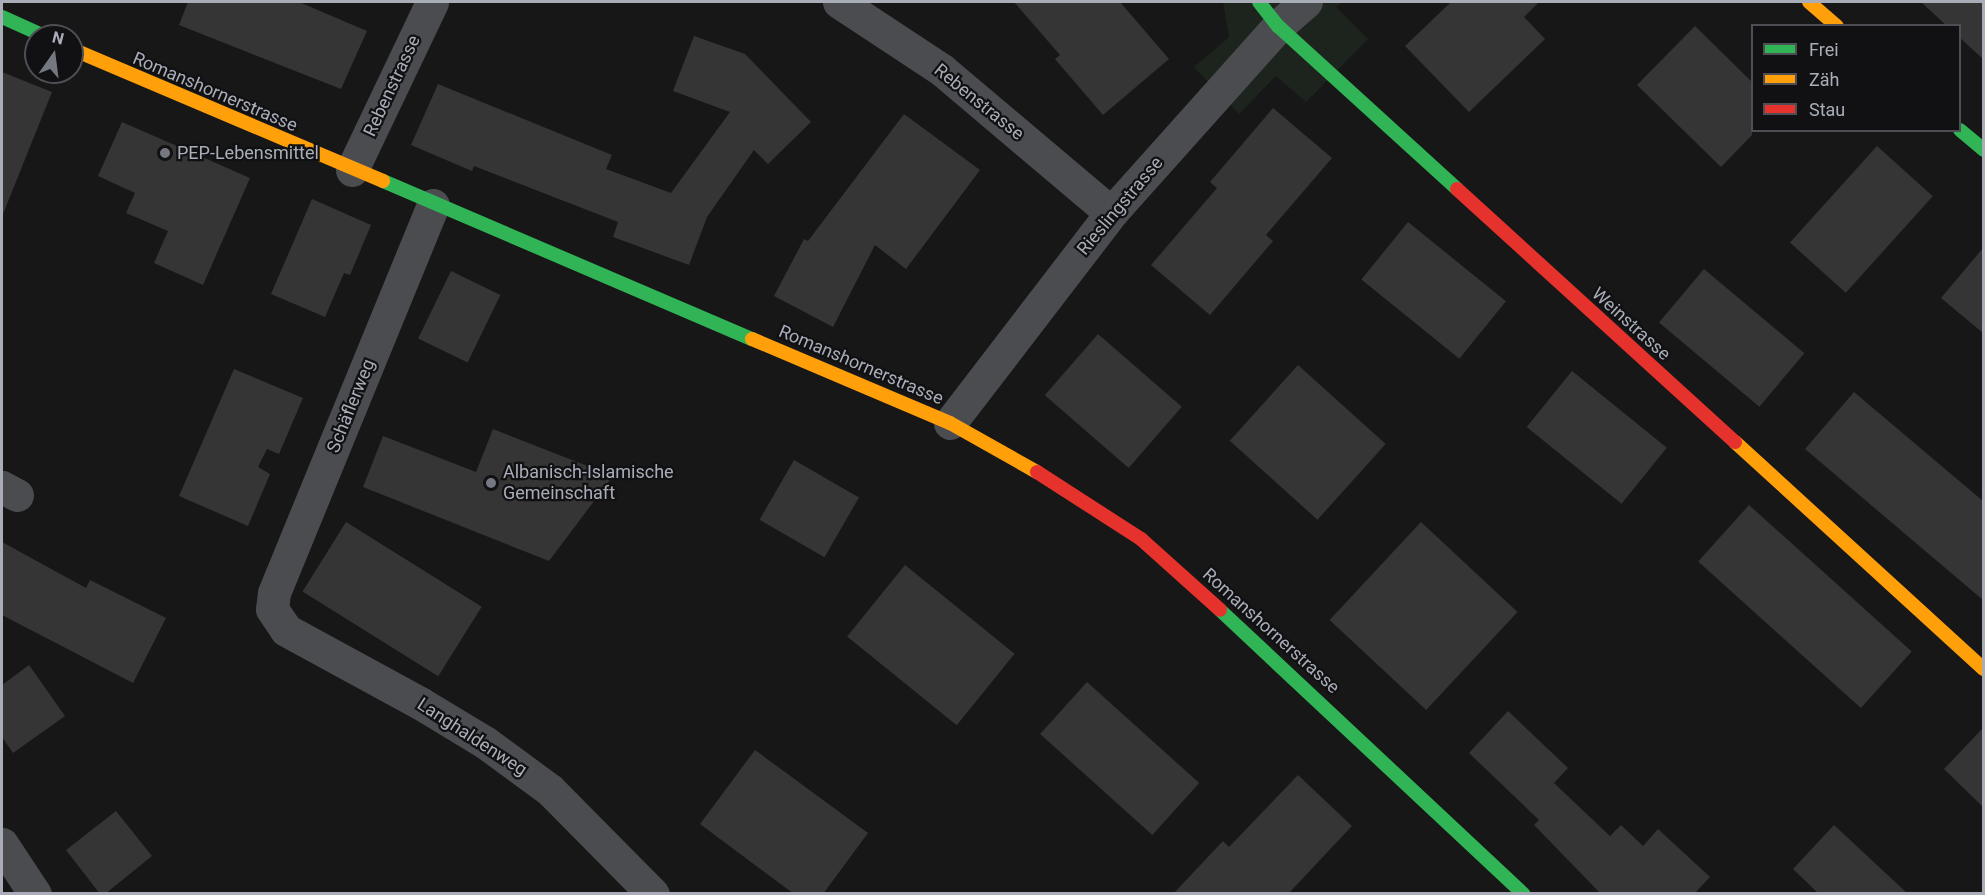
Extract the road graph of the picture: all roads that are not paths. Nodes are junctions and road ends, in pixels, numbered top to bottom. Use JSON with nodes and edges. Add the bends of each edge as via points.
{"nodes":[{"id":1,"x":432,"y":2,"type":"edge"},
{"id":2,"x":839,"y":2,"type":"edge"},
{"id":3,"x":1306,"y":2,"type":"edge"},
{"id":4,"x":1809,"y":2,"type":"edge"},
{"id":5,"x":1268,"y":14,"type":"edge"},
{"id":6,"x":2,"y":16,"type":"edge"},
{"id":7,"x":1835,"y":24,"type":"edge"},
{"id":8,"x":24,"y":26,"type":"edge"},
{"id":9,"x":84,"y":54,"type":"edge"},
{"id":10,"x":1961,"y":132,"type":"edge"},
{"id":11,"x":1983,"y":150,"type":"edge"},
{"id":12,"x":352,"y":170,"type":"junction"},
{"id":13,"x":433,"y":205,"type":"junction"},
{"id":14,"x":1111,"y":213,"type":"junction"},
{"id":15,"x":950,"y":423,"type":"junction"},
{"id":16,"x":272,"y":609,"type":"joint"},
{"id":17,"x":1983,"y":669,"type":"edge"},
{"id":18,"x":2,"y":844,"type":"edge"},
{"id":19,"x":35,"y":894,"type":"edge"},
{"id":20,"x":654,"y":894,"type":"edge"},
{"id":21,"x":1524,"y":894,"type":"edge"}],
"edges":[{"from":1,"to":12,"type":"street","name":"Rebenstrasse"},
{"from":2,"to":14,"type":"street","name":"Rebenstrasse","via":[[942,70]]},
{"from":3,"to":5,"type":"street","name":"Rieslingstrasse"},
{"from":4,"to":7,"type":"street"},
{"from":5,"to":14,"type":"street","name":"Rieslingstrasse"},
{"from":5,"to":17,"type":"street","name":"Weinstrasse"},
{"from":6,"to":8,"type":"street"},
{"from":9,"to":12,"type":"street","name":"Romanshornerstrasse"},
{"from":10,"to":11,"type":"street"},
{"from":12,"to":13,"type":"street","name":"Romanshornerstrasse"},
{"from":13,"to":15,"type":"street","name":"Romanshornerstrasse"},
{"from":13,"to":16,"type":"street","name":"Schäflerweg","via":[[274,593]]},
{"from":14,"to":15,"type":"street","name":"Rieslingstrasse"},
{"from":15,"to":21,"type":"street","name":"Romanshornerstrasse","via":[[1039,473],[1141,539],[1311,691]]},
{"from":16,"to":20,"type":"street","name":"Langhaldenweg","via":[[286,630],[458,726],[550,790]]},
{"from":18,"to":19,"type":"street"}]}
